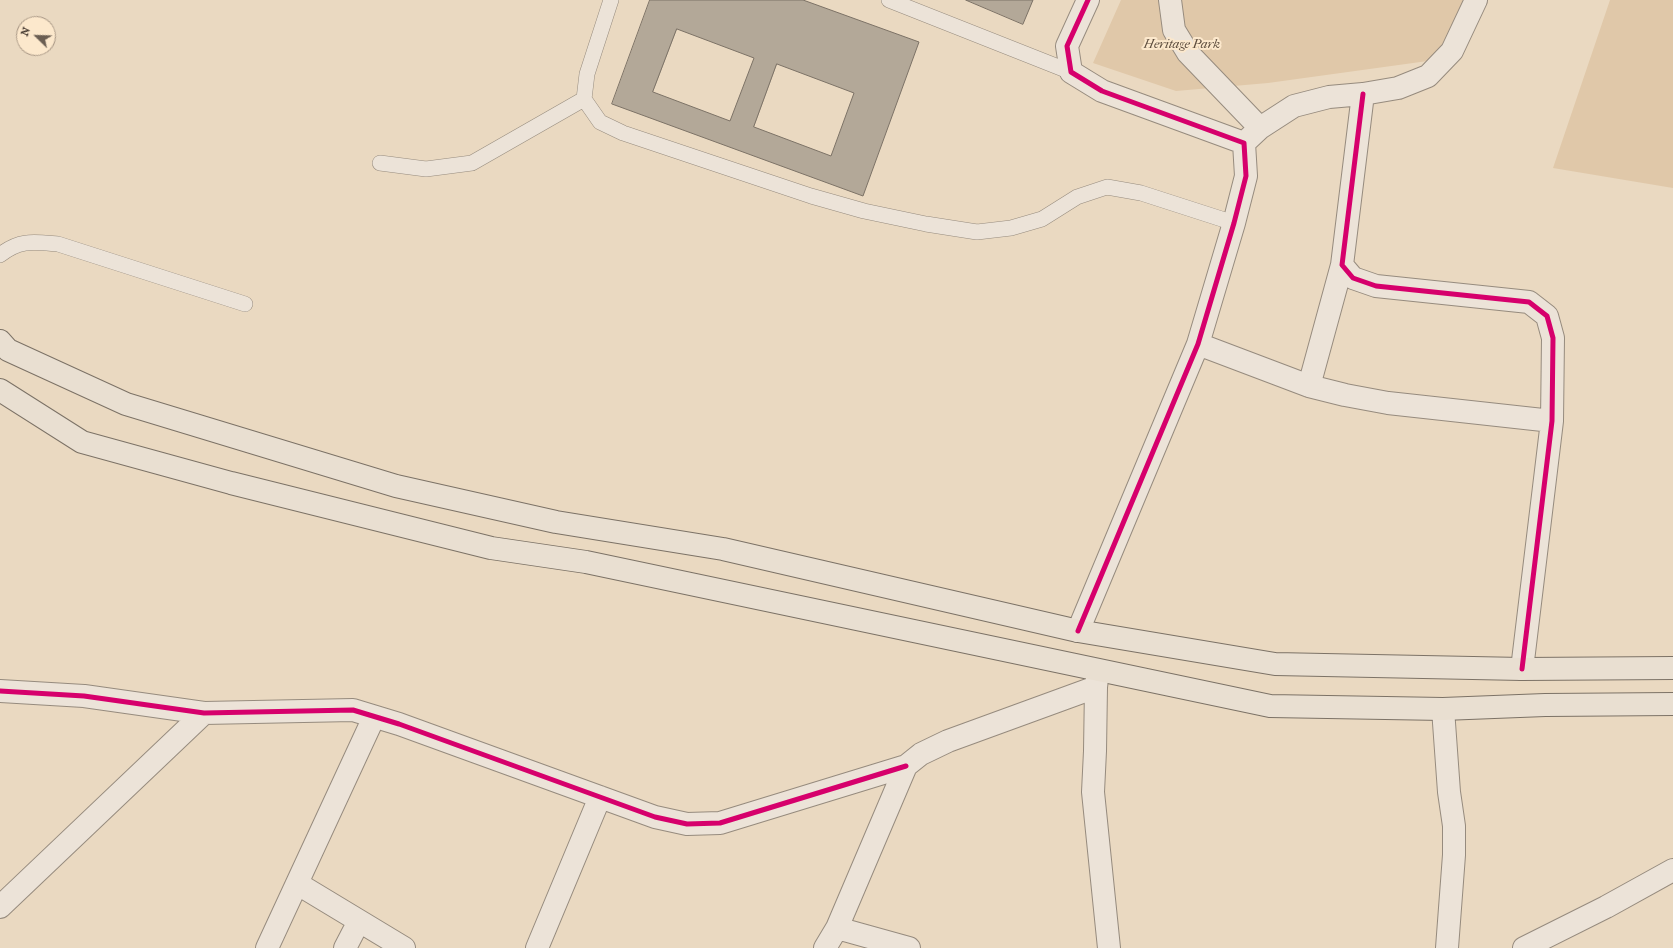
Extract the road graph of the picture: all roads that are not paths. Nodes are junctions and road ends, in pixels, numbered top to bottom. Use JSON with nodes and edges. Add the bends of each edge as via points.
{"nodes":[{"id":1,"x":611,"y":0,"type":"edge"},
{"id":2,"x":889,"y":0,"type":"edge"},
{"id":3,"x":1088,"y":0,"type":"edge"},
{"id":4,"x":1170,"y":0,"type":"edge"},
{"id":5,"x":1476,"y":0,"type":"edge"},
{"id":6,"x":1071,"y":72,"type":"junction"},
{"id":7,"x":1363,"y":94,"type":"junction"},
{"id":8,"x":584,"y":99,"type":"junction"},
{"id":9,"x":1260,"y":128,"type":"junction"},
{"id":10,"x":1244,"y":144,"type":"junction"},
{"id":11,"x":380,"y":163,"type":"dead end"},
{"id":12,"x":1234,"y":223,"type":"junction"},
{"id":13,"x":0,"y":256,"type":"edge"},
{"id":14,"x":1342,"y":265,"type":"junction"},
{"id":15,"x":245,"y":304,"type":"dead end"},
{"id":16,"x":0,"y":341,"type":"edge"},
{"id":17,"x":1198,"y":344,"type":"junction"},
{"id":18,"x":1308,"y":386,"type":"junction"},
{"id":19,"x":0,"y":390,"type":"edge"},
{"id":20,"x":1552,"y":421,"type":"junction"},
{"id":21,"x":1078,"y":630,"type":"junction"},
{"id":22,"x":1673,"y":668,"type":"edge"},
{"id":23,"x":1522,"y":669,"type":"junction"},
{"id":24,"x":1097,"y":679,"type":"junction"},
{"id":25,"x":0,"y":691,"type":"edge"},
{"id":26,"x":1673,"y":704,"type":"edge"},
{"id":27,"x":1443,"y":709,"type":"junction"},
{"id":28,"x":204,"y":714,"type":"junction"},
{"id":29,"x":374,"y":717,"type":"junction"},
{"id":30,"x":906,"y":766,"type":"junction"},
{"id":31,"x":600,"y":797,"type":"junction"},
{"id":32,"x":1672,"y":877,"type":"edge"},
{"id":33,"x":298,"y":884,"type":"junction"},
{"id":34,"x":0,"y":907,"type":"edge"},
{"id":35,"x":359,"y":921,"type":"junction"},
{"id":36,"x":837,"y":928,"type":"junction"},
{"id":37,"x":268,"y":948,"type":"edge"},
{"id":38,"x":345,"y":948,"type":"edge"},
{"id":39,"x":404,"y":948,"type":"edge"},
{"id":40,"x":537,"y":948,"type":"edge"},
{"id":41,"x":825,"y":948,"type":"edge"},
{"id":42,"x":909,"y":948,"type":"edge"},
{"id":43,"x":1109,"y":948,"type":"edge"},
{"id":44,"x":1447,"y":948,"type":"edge"},
{"id":45,"x":1524,"y":948,"type":"edge"}],
"edges":[{"from":1,"to":8,"type":"lane","via":[[587,74]]},
{"from":2,"to":6,"type":"lane"},
{"from":3,"to":6,"type":"street","via":[[1067,46]]},
{"from":4,"to":9,"type":"street","via":[[1174,30],[1188,53]]},
{"from":5,"to":7,"type":"street","via":[[1452,51],[1428,76],[1398,88]]},
{"from":6,"to":10,"type":"street","via":[[1102,91]]},
{"from":7,"to":9,"type":"street","via":[[1329,97],[1294,106]]},
{"from":7,"to":14,"type":"street"},
{"from":8,"to":11,"type":"lane","via":[[472,163],[426,169]]},
{"from":8,"to":12,"type":"lane","via":[[600,122],[623,133],[811,196],[864,211],[926,224],[977,232],[1011,228],[1042,219],[1077,197],[1107,187],[1141,193]]},
{"from":9,"to":10,"type":"street"},
{"from":10,"to":12,"type":"street","via":[[1246,176]]},
{"from":12,"to":17,"type":"street"},
{"from":13,"to":15,"type":"lane","via":[[11,246],[31,242],[58,244]]},
{"from":14,"to":18,"type":"street"},
{"from":14,"to":20,"type":"street","via":[[1353,278],[1376,286],[1530,302],[1547,316],[1553,338]]},
{"from":16,"to":21,"type":"main road","via":[[8,350],[126,404],[396,486],[556,522],[723,549]]},
{"from":17,"to":18,"type":"street"},
{"from":17,"to":21,"type":"street"},
{"from":18,"to":20,"type":"street","via":[[1388,403]]},
{"from":19,"to":24,"type":"main road","via":[[82,442],[232,483],[491,548],[586,562]]},
{"from":20,"to":23,"type":"street"},
{"from":21,"to":23,"type":"main road","via":[[1275,664]]},
{"from":22,"to":23,"type":"main road"},
{"from":24,"to":27,"type":"main road","via":[[1270,706]]},
{"from":24,"to":30,"type":"street","via":[[948,741],[921,754]]},
{"from":24,"to":43,"type":"street","via":[[1093,792]]},
{"from":25,"to":28,"type":"street","via":[[84,696]]},
{"from":26,"to":27,"type":"main road"},
{"from":27,"to":44,"type":"street","via":[[1454,826]]},
{"from":28,"to":29,"type":"street","via":[[353,710]]},
{"from":28,"to":34,"type":"street"},
{"from":29,"to":31,"type":"street"},
{"from":29,"to":33,"type":"street"},
{"from":30,"to":31,"type":"street","via":[[720,823],[687,824],[661,819]]},
{"from":30,"to":36,"type":"street"},
{"from":31,"to":40,"type":"street"},
{"from":32,"to":45,"type":"street"},
{"from":33,"to":35,"type":"street"},
{"from":33,"to":37,"type":"street"},
{"from":35,"to":38,"type":"street"},
{"from":35,"to":39,"type":"street"},
{"from":36,"to":41,"type":"street"},
{"from":36,"to":42,"type":"street"}]}
